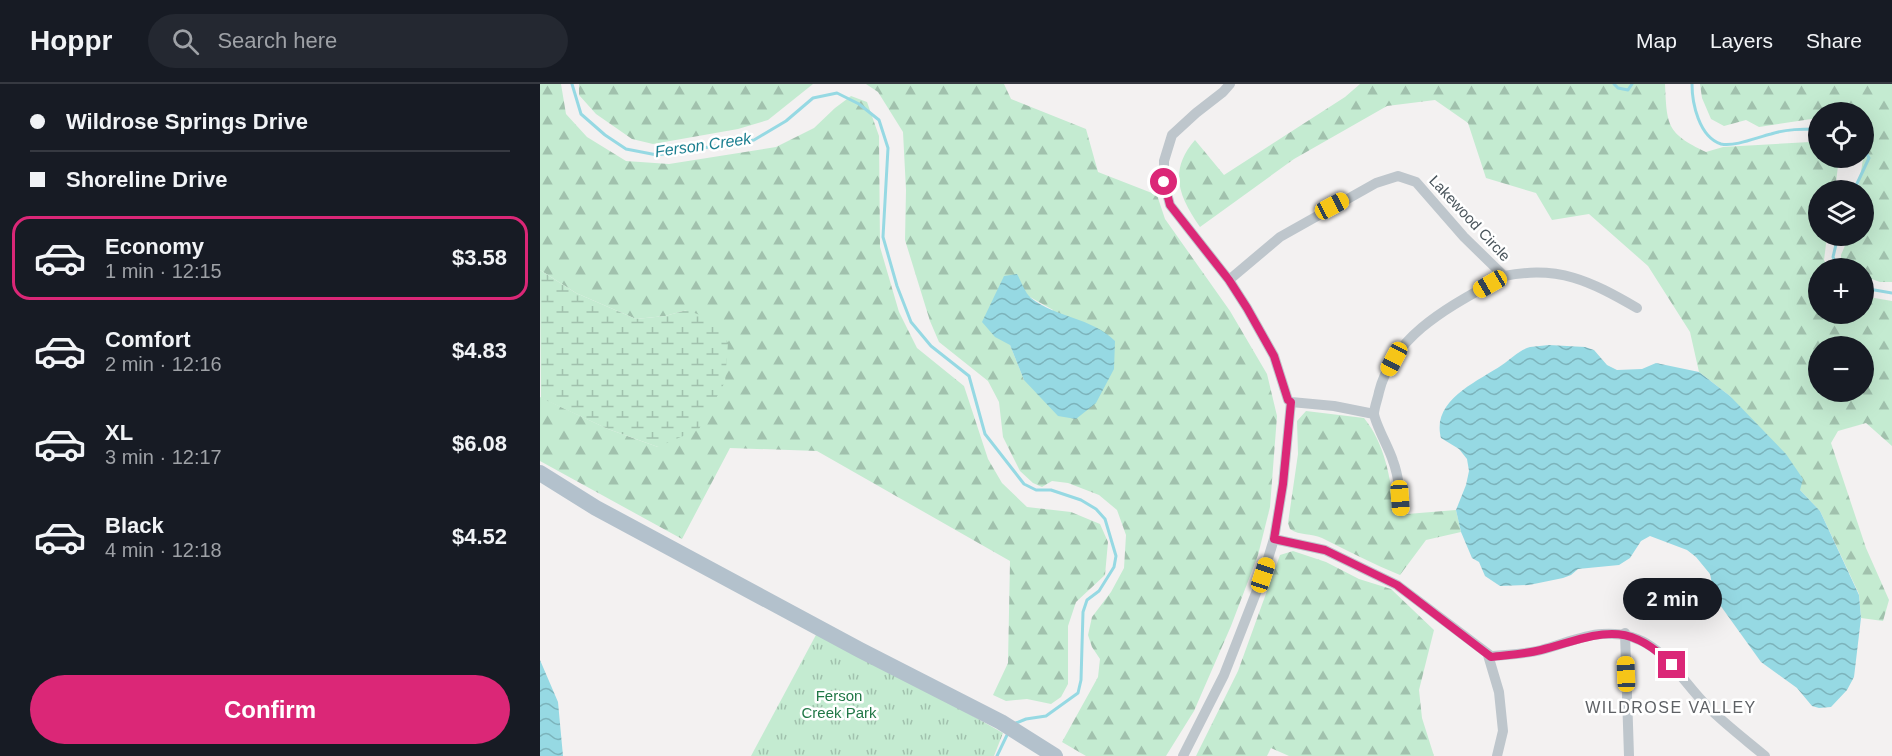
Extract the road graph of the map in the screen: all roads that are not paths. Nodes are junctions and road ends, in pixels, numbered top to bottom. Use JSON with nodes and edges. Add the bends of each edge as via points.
{"nodes":[{"id":1,"x":1230,"y":84,"type":"edge"},
{"id":2,"x":1504,"y":276,"type":"junction"},
{"id":3,"x":1229,"y":280,"type":"junction"},
{"id":4,"x":1636,"y":308,"type":"dead end"},
{"id":5,"x":1291,"y":402,"type":"junction"},
{"id":6,"x":1374,"y":414,"type":"junction"},
{"id":7,"x":540,"y":473,"type":"edge"},
{"id":8,"x":1401,"y":511,"type":"dead end"},
{"id":9,"x":1274,"y":539,"type":"junction"},
{"id":10,"x":1625,"y":633,"type":"junction"},
{"id":11,"x":1488,"y":655,"type":"junction"},
{"id":12,"x":1055,"y":756,"type":"edge"},
{"id":13,"x":1182,"y":756,"type":"edge"},
{"id":14,"x":1497,"y":756,"type":"edge"},
{"id":15,"x":1629,"y":756,"type":"edge"},
{"id":16,"x":1765,"y":756,"type":"edge"}],
"edges":[{"from":1,"to":3,"type":"street","via":[[1172,135],[1164,161],[1170,205]]},
{"from":2,"to":3,"type":"street","name":"Lakewood Circle","via":[[1416,182],[1398,176],[1368,188],[1280,237]]},
{"from":2,"to":4,"type":"street","name":"Lakewood Circle","via":[[1526,272],[1576,277]]},
{"from":2,"to":6,"type":"street","name":"Lakewood Circle","via":[[1422,325],[1394,359],[1382,382]]},
{"from":3,"to":5,"type":"street","via":[[1274,356]]},
{"from":5,"to":6,"type":"street"},
{"from":5,"to":9,"type":"street"},
{"from":6,"to":8,"type":"street","via":[[1394,461]]},
{"from":7,"to":12,"type":"main road","via":[[860,650],[1000,722]]},
{"from":9,"to":11,"type":"street","via":[[1325,550],[1397,585]]},
{"from":9,"to":13,"type":"street","via":[[1224,675]]},
{"from":10,"to":11,"type":"street","via":[[1600,634],[1538,651]]},
{"from":10,"to":15,"type":"street"},
{"from":10,"to":16,"type":"street","via":[[1647,642],[1662,655],[1708,708]]},
{"from":11,"to":14,"type":"street","via":[[1499,692],[1503,731]]}]}
